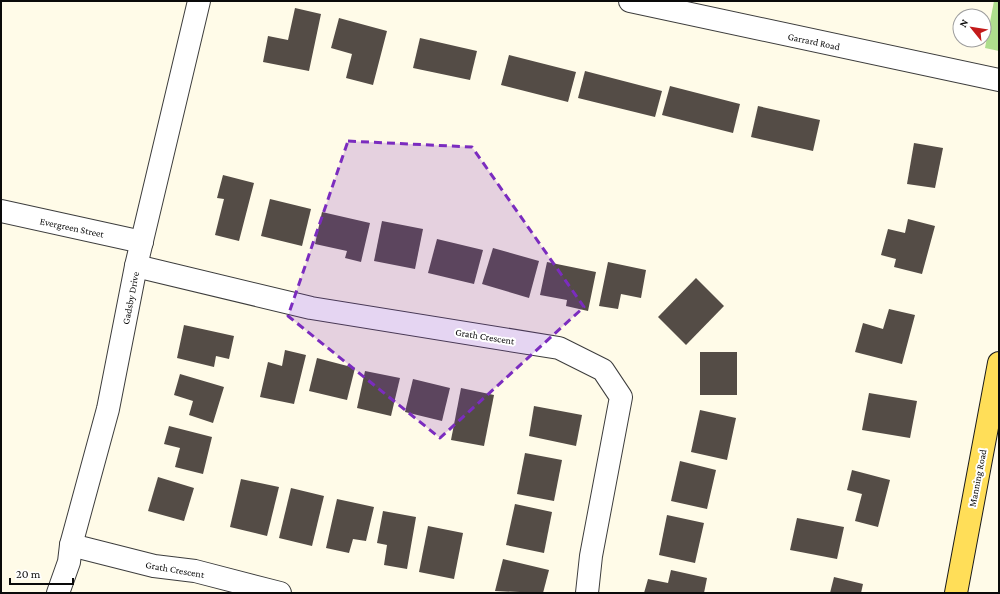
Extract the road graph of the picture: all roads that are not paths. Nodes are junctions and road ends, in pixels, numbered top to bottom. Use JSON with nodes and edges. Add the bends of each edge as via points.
{"nodes":[{"id":1,"x":199,"y":1,"type":"edge"},
{"id":2,"x":630,"y":1,"type":"edge"},
{"id":3,"x":999,"y":80,"type":"edge"},
{"id":4,"x":1,"y":211,"type":"edge"},
{"id":5,"x":142,"y":242,"type":"junction"},
{"id":6,"x":136,"y":266,"type":"junction"},
{"id":7,"x":999,"y":363,"type":"edge"},
{"id":8,"x":71,"y":545,"type":"junction"},
{"id":9,"x":58,"y":593,"type":"edge"},
{"id":10,"x":280,"y":593,"type":"edge"},
{"id":11,"x":587,"y":593,"type":"edge"},
{"id":12,"x":956,"y":593,"type":"edge"}],
"edges":[{"from":1,"to":5,"type":"street","name":"Gadsby Drive"},
{"from":2,"to":3,"type":"street","name":"Garrard Road"},
{"from":4,"to":5,"type":"street","name":"Evergreen Street"},
{"from":5,"to":6,"type":"street","name":"Gadsby Drive"},
{"from":6,"to":8,"type":"street","name":"Gadsby Drive","via":[[108,409]]},
{"from":6,"to":11,"type":"street","name":"Grath Crescent","via":[[311,308],[559,348],[603,370],[621,397],[591,556]]},
{"from":7,"to":12,"type":"main road","name":"Manning Road"},
{"from":8,"to":9,"type":"street","name":"Gadsby Drive"},
{"from":8,"to":10,"type":"street","name":"Grath Crescent","via":[[154,566],[195,571]]}]}
